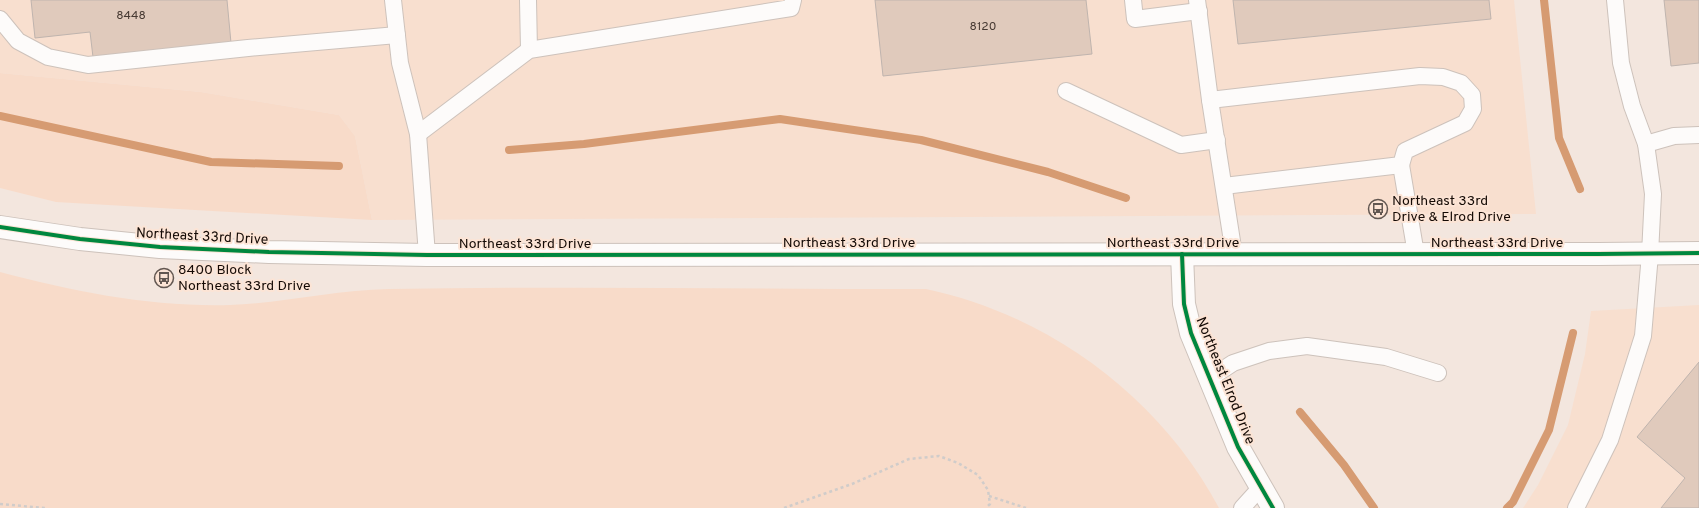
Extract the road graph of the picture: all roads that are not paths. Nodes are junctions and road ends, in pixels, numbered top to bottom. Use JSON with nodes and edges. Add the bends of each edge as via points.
{"nodes":[{"id":1,"x":393,"y":0,"type":"edge"},
{"id":2,"x":519,"y":0,"type":"edge"},
{"id":3,"x":528,"y":0,"type":"edge"},
{"id":4,"x":535,"y":0,"type":"edge"},
{"id":5,"x":793,"y":0,"type":"edge"},
{"id":6,"x":1132,"y":0,"type":"edge"},
{"id":7,"x":1615,"y":0,"type":"edge"},
{"id":8,"x":1198,"y":5,"type":"edge"},
{"id":9,"x":529,"y":17,"type":"junction"},
{"id":10,"x":0,"y":19,"type":"edge"},
{"id":11,"x":396,"y":35,"type":"junction"},
{"id":12,"x":529,"y":50,"type":"junction"},
{"id":13,"x":1066,"y":91,"type":"dead end"},
{"id":14,"x":1210,"y":100,"type":"junction"},
{"id":15,"x":418,"y":134,"type":"junction"},
{"id":16,"x":1699,"y":135,"type":"edge"},
{"id":17,"x":1217,"y":140,"type":"junction"},
{"id":18,"x":1646,"y":144,"type":"junction"},
{"id":19,"x":1401,"y":165,"type":"junction"},
{"id":20,"x":1224,"y":186,"type":"junction"},
{"id":21,"x":0,"y":227,"type":"edge"},
{"id":22,"x":1699,"y":253,"type":"edge"},
{"id":23,"x":1182,"y":254,"type":"junction"},
{"id":24,"x":1234,"y":254,"type":"junction"},
{"id":25,"x":1416,"y":254,"type":"junction"},
{"id":26,"x":1650,"y":254,"type":"junction"},
{"id":27,"x":427,"y":255,"type":"junction"},
{"id":28,"x":1438,"y":374,"type":"dead end"},
{"id":29,"x":1210,"y":378,"type":"junction"},
{"id":30,"x":1261,"y":487,"type":"junction"},
{"id":31,"x":1242,"y":508,"type":"edge"},
{"id":32,"x":1273,"y":508,"type":"edge"},
{"id":33,"x":1576,"y":508,"type":"edge"}],
"edges":[{"from":1,"to":11,"type":"lane"},
{"from":2,"to":9,"type":"lane"},
{"from":3,"to":9,"type":"lane"},
{"from":4,"to":9,"type":"lane"},
{"from":5,"to":12,"type":"lane","via":[[791,8]]},
{"from":6,"to":8,"type":"lane","via":[[1135,19]]},
{"from":7,"to":18,"type":"lane","via":[[1621,63],[1632,106]]},
{"from":8,"to":14,"type":"lane"},
{"from":9,"to":12,"type":"lane"},
{"from":10,"to":11,"type":"lane","via":[[18,41],[48,57],[88,65]]},
{"from":11,"to":15,"type":"lane","via":[[400,63]]},
{"from":12,"to":15,"type":"lane"},
{"from":13,"to":17,"type":"lane","via":[[1181,145]]},
{"from":14,"to":17,"type":"lane"},
{"from":14,"to":19,"type":"lane","via":[[1420,76],[1443,77],[1461,83],[1472,95],[1473,109],[1464,123],[1405,151]]},
{"from":15,"to":27,"type":"lane"},
{"from":16,"to":18,"type":"lane","via":[[1674,136]]},
{"from":17,"to":20,"type":"lane"},
{"from":18,"to":26,"type":"lane","via":[[1653,194]]},
{"from":19,"to":20,"type":"lane"},
{"from":19,"to":25,"type":"lane"},
{"from":20,"to":24,"type":"lane"},
{"from":21,"to":27,"type":"main road","name":"Northeast 33rd Drive","via":[[80,239],[212,251]]},
{"from":22,"to":26,"type":"main road","name":"Northeast 33rd Drive"},
{"from":23,"to":24,"type":"main road","name":"Northeast 33rd Drive"},
{"from":23,"to":27,"type":"main road","name":"Northeast 33rd Drive"},
{"from":23,"to":29,"type":"main road","name":"Northeast Elrod Drive","via":[[1184,304],[1191,333]]},
{"from":24,"to":25,"type":"main road","name":"Northeast 33rd Drive"},
{"from":25,"to":26,"type":"main road","name":"Northeast 33rd Drive"},
{"from":26,"to":33,"type":"lane","via":[[1643,336],[1610,440]]},
{"from":28,"to":29,"type":"lane","via":[[1386,357],[1307,346],[1269,351],[1240,360]]},
{"from":29,"to":30,"type":"main road","name":"Northeast Elrod Drive","via":[[1238,447]]},
{"from":30,"to":31,"type":"lane"},
{"from":30,"to":32,"type":"main road","name":"Northeast Elrod Drive"}]}
